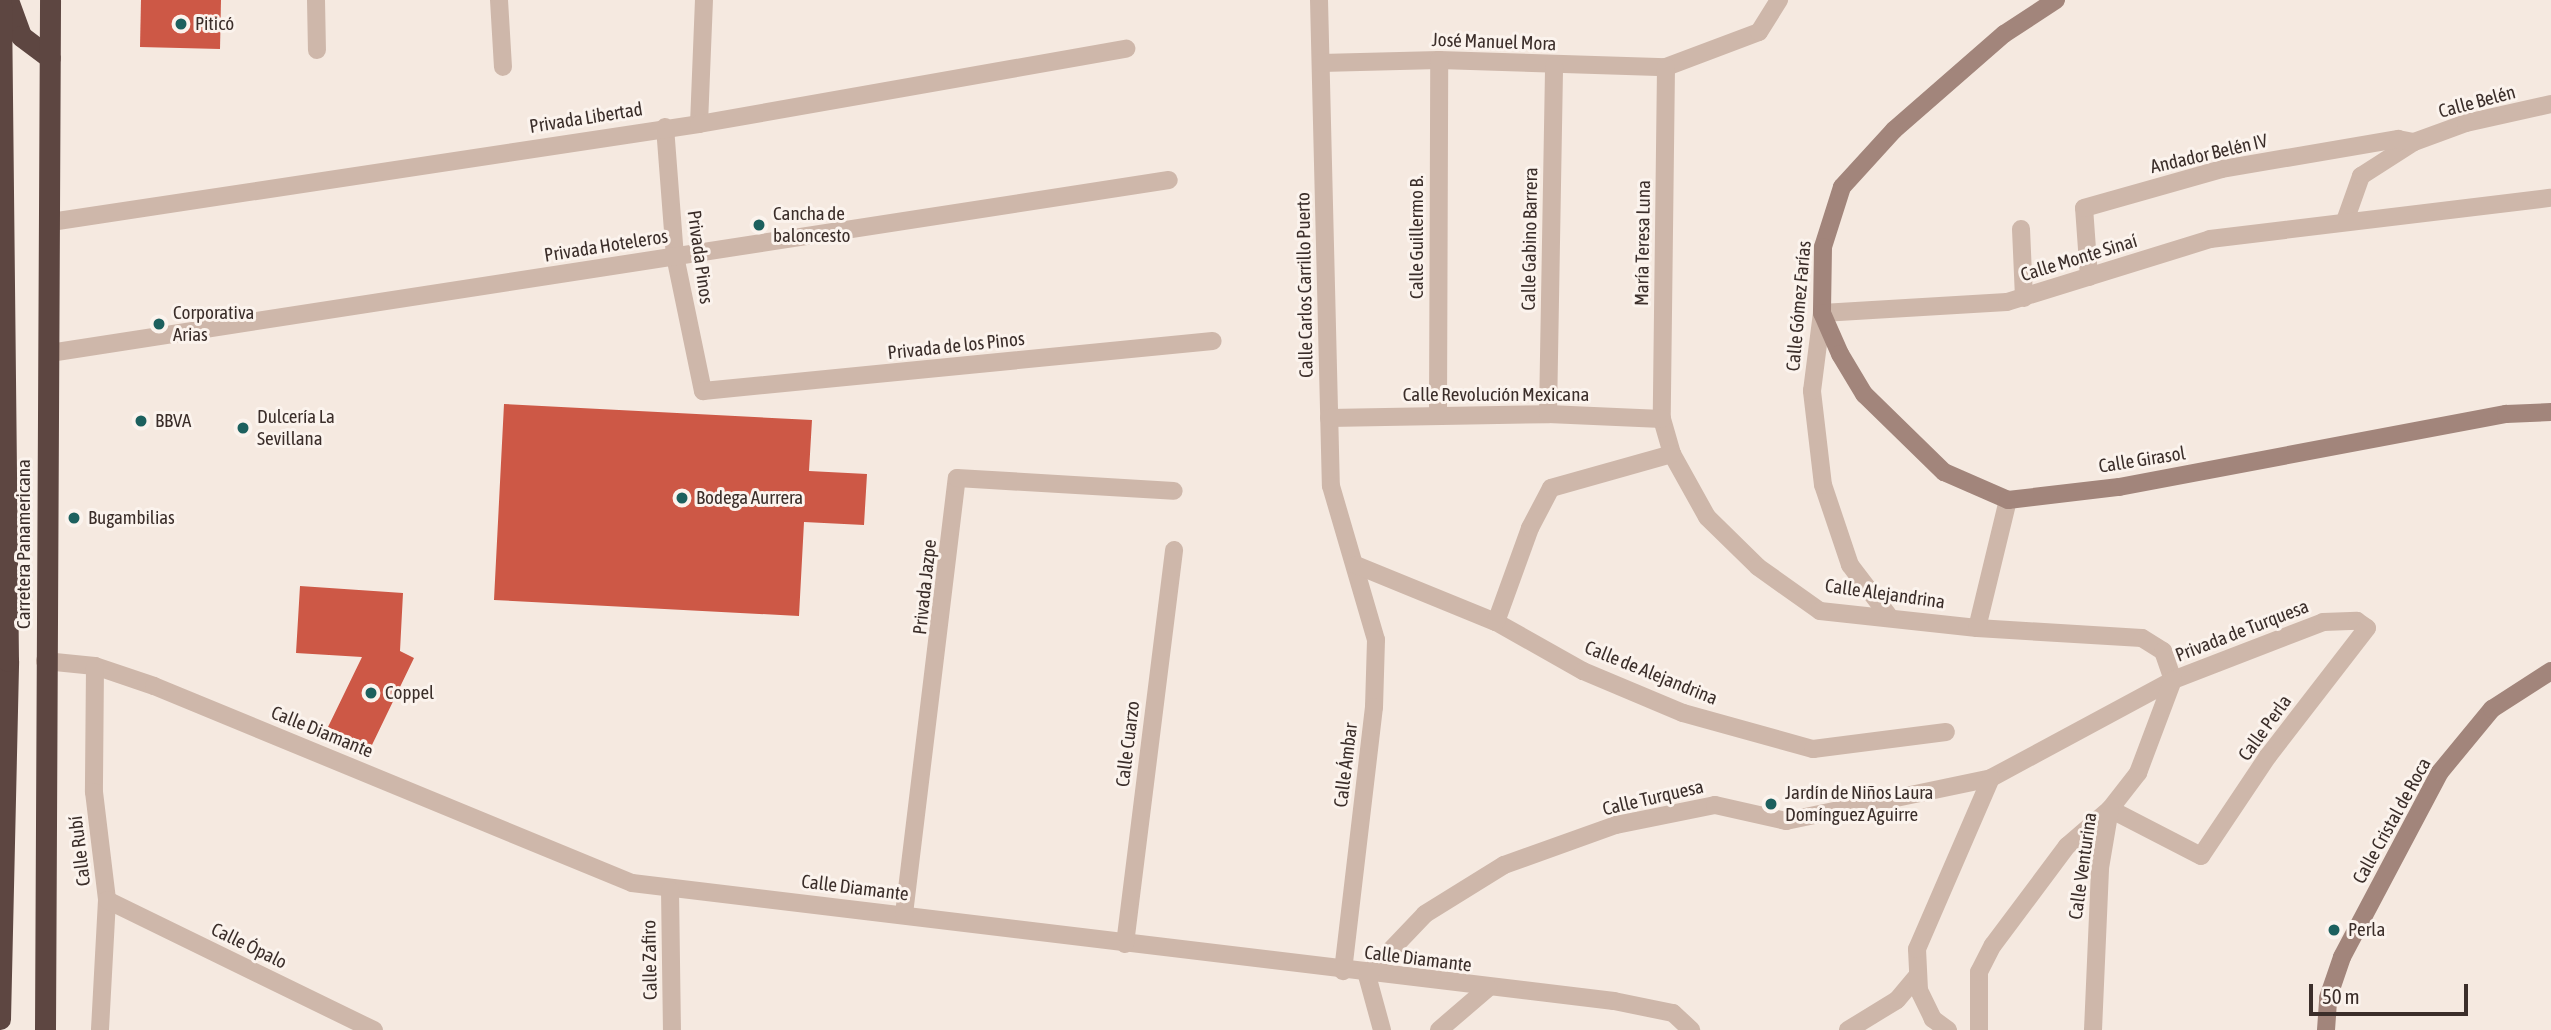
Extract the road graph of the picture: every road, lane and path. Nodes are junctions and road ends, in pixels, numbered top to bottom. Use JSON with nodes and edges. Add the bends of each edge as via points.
{"nodes":[{"id":1,"x":1,"y":0,"type":"edge"},
{"id":2,"x":8,"y":0,"type":"edge"},
{"id":3,"x":50,"y":0,"type":"edge"},
{"id":4,"x":316,"y":0,"type":"edge"},
{"id":5,"x":499,"y":0,"type":"edge"},
{"id":6,"x":704,"y":0,"type":"edge"},
{"id":7,"x":1319,"y":0,"type":"edge"},
{"id":8,"x":1779,"y":0,"type":"edge"},
{"id":9,"x":2056,"y":0,"type":"edge"},
{"id":10,"x":1126,"y":48,"type":"dead end"},
{"id":11,"x":317,"y":50,"type":"dead end"},
{"id":12,"x":50,"y":58,"type":"junction"},
{"id":13,"x":1439,"y":60,"type":"junction"},
{"id":14,"x":1321,"y":63,"type":"junction"},
{"id":15,"x":1554,"y":66,"type":"junction"},
{"id":16,"x":502,"y":67,"type":"dead end"},
{"id":17,"x":1666,"y":67,"type":"junction"},
{"id":18,"x":2551,"y":104,"type":"edge"},
{"id":19,"x":699,"y":124,"type":"junction"},
{"id":20,"x":665,"y":127,"type":"junction"},
{"id":21,"x":2414,"y":142,"type":"junction"},
{"id":22,"x":1168,"y":180,"type":"dead end"},
{"id":23,"x":2551,"y":198,"type":"edge"},
{"id":24,"x":2345,"y":221,"type":"junction"},
{"id":25,"x":51,"y":222,"type":"junction"},
{"id":26,"x":2021,"y":229,"type":"dead end"},
{"id":27,"x":676,"y":257,"type":"junction"},
{"id":28,"x":2089,"y":277,"type":"junction"},
{"id":29,"x":2024,"y":298,"type":"junction"},
{"id":30,"x":1822,"y":313,"type":"junction"},
{"id":31,"x":1213,"y":341,"type":"dead end"},
{"id":32,"x":50,"y":353,"type":"junction"},
{"id":33,"x":704,"y":391,"type":"joint"},
{"id":34,"x":2551,"y":412,"type":"edge"},
{"id":35,"x":1438,"y":414,"type":"junction"},
{"id":36,"x":1548,"y":414,"type":"junction"},
{"id":37,"x":1329,"y":418,"type":"junction"},
{"id":38,"x":1662,"y":419,"type":"junction"},
{"id":39,"x":1672,"y":454,"type":"junction"},
{"id":40,"x":1174,"y":491,"type":"dead end"},
{"id":41,"x":2008,"y":500,"type":"junction"},
{"id":42,"x":1174,"y":550,"type":"dead end"},
{"id":43,"x":1356,"y":565,"type":"junction"},
{"id":44,"x":1888,"y":615,"type":"junction"},
{"id":45,"x":1496,"y":622,"type":"junction"},
{"id":46,"x":1977,"y":628,"type":"junction"},
{"id":47,"x":2367,"y":628,"type":"joint"},
{"id":48,"x":46,"y":661,"type":"junction"},
{"id":49,"x":95,"y":666,"type":"junction"},
{"id":50,"x":2551,"y":671,"type":"edge"},
{"id":51,"x":2173,"y":680,"type":"junction"},
{"id":52,"x":4,"y":700,"type":"edge"},
{"id":53,"x":1946,"y":732,"type":"dead end"},
{"id":54,"x":1991,"y":778,"type":"junction"},
{"id":55,"x":2110,"y":809,"type":"junction"},
{"id":56,"x":670,"y":890,"type":"junction"},
{"id":57,"x":107,"y":900,"type":"junction"},
{"id":58,"x":904,"y":914,"type":"junction"},
{"id":59,"x":1125,"y":944,"type":"junction"},
{"id":60,"x":1343,"y":971,"type":"junction"},
{"id":61,"x":1367,"y":975,"type":"junction"},
{"id":62,"x":1916,"y":977,"type":"junction"},
{"id":63,"x":1488,"y":988,"type":"junction"},
{"id":64,"x":0,"y":1019,"type":"edge"},
{"id":65,"x":45,"y":1030,"type":"edge"},
{"id":66,"x":100,"y":1030,"type":"edge"},
{"id":67,"x":374,"y":1030,"type":"edge"},
{"id":68,"x":672,"y":1030,"type":"edge"},
{"id":69,"x":1382,"y":1030,"type":"edge"},
{"id":70,"x":1439,"y":1030,"type":"edge"},
{"id":71,"x":1691,"y":1030,"type":"edge"},
{"id":72,"x":1848,"y":1030,"type":"edge"},
{"id":73,"x":1948,"y":1030,"type":"edge"},
{"id":74,"x":1979,"y":1030,"type":"edge"},
{"id":75,"x":2093,"y":1030,"type":"edge"},
{"id":76,"x":2326,"y":1030,"type":"edge"}],
"edges":[{"from":1,"to":52,"type":"highway","name":"Carretera Panamericana"},
{"from":2,"to":12,"type":"highway","via":[[21,36]]},
{"from":3,"to":12,"type":"highway","name":"Carretera Panamericana"},
{"from":4,"to":11,"type":"street"},
{"from":5,"to":16,"type":"street"},
{"from":6,"to":19,"type":"street"},
{"from":7,"to":14,"type":"street","name":"Calle Carlos Carrillo Puerto"},
{"from":8,"to":17,"type":"street","via":[[1759,33]]},
{"from":9,"to":30,"type":"street","name":"Calle Gómez Farías","via":[[2004,34],[1904,121],[1842,187],[1823,247]]},
{"from":10,"to":19,"type":"street","name":"Privada Libertad"},
{"from":12,"to":25,"type":"highway","name":"Carretera Panamericana"},
{"from":13,"to":14,"type":"street","name":"José Manuel Mora"},
{"from":13,"to":15,"type":"street","name":"José Manuel Mora"},
{"from":13,"to":35,"type":"street","name":"Calle Guillermo B."},
{"from":14,"to":37,"type":"street","name":"Calle Carlos Carrillo Puerto"},
{"from":15,"to":17,"type":"street","name":"José Manuel Mora"},
{"from":15,"to":36,"type":"street","name":"Calle Gabino Barrera"},
{"from":17,"to":38,"type":"street","name":"María Teresa Luna"},
{"from":18,"to":21,"type":"street","name":"Calle Belén","via":[[2466,123]]},
{"from":19,"to":20,"type":"street","name":"Privada Libertad"},
{"from":20,"to":25,"type":"street","name":"Privada Libertad"},
{"from":20,"to":27,"type":"street","name":"Privada Pinos"},
{"from":21,"to":24,"type":"street","via":[[2361,176]]},
{"from":21,"to":28,"type":"street","name":"Andador Belén IV","via":[[2398,139],[2222,169],[2084,208]]},
{"from":22,"to":27,"type":"street","name":"Privada Hoteleros"},
{"from":23,"to":24,"type":"street","name":"Calle Monte Sinaí"},
{"from":24,"to":28,"type":"street","name":"Calle Monte Sinaí","via":[[2210,240]]},
{"from":25,"to":32,"type":"highway","name":"Carretera Panamericana"},
{"from":26,"to":29,"type":"street"},
{"from":27,"to":32,"type":"street","name":"Privada Hoteleros"},
{"from":27,"to":33,"type":"street","name":"Privada Pinos"},
{"from":28,"to":29,"type":"street","name":"Calle Monte Sinaí"},
{"from":29,"to":30,"type":"street","name":"Calle Monte Sinaí","via":[[1941,309]]},
{"from":30,"to":41,"type":"street","via":[[1864,394],[1944,472]]},
{"from":30,"to":44,"type":"street","name":"Calle Gómez Farías","via":[[1812,391],[1823,485],[1850,565]]},
{"from":31,"to":33,"type":"street","name":"Privada de los Pinos"},
{"from":32,"to":48,"type":"highway","name":"Carretera Panamericana"},
{"from":34,"to":41,"type":"street","name":"Calle Girasol","via":[[2506,414],[2119,487]]},
{"from":35,"to":36,"type":"street","name":"Calle Revolución Mexicana"},
{"from":35,"to":37,"type":"street","name":"Calle Revolución Mexicana"},
{"from":36,"to":38,"type":"street","name":"Calle Revolución Mexicana"},
{"from":37,"to":43,"type":"street","name":"Calle Carlos Carrillo Puerto","via":[[1331,486]]},
{"from":38,"to":39,"type":"street","name":"Calle Alejandrina"},
{"from":39,"to":44,"type":"street","name":"Calle Alejandrina","via":[[1707,517],[1758,567],[1820,611]]},
{"from":39,"to":45,"type":"street","via":[[1552,488],[1530,528]]},
{"from":40,"to":58,"type":"street","name":"Privada Jazpe","via":[[957,478]]},
{"from":41,"to":46,"type":"street"},
{"from":42,"to":59,"type":"street","name":"Calle Cuarzo"},
{"from":43,"to":45,"type":"street","name":"Calle de Alejandrina"},
{"from":43,"to":60,"type":"street","name":"Calle Ámbar","via":[[1376,640],[1374,707]]},
{"from":44,"to":46,"type":"street","name":"Calle Alejandrina"},
{"from":45,"to":53,"type":"street","name":"Calle de Alejandrina","via":[[1583,671],[1683,713],[1813,749]]},
{"from":46,"to":51,"type":"street","name":"Calle Alejandrina","via":[[2141,638],[2163,651]]},
{"from":47,"to":51,"type":"street","name":"Privada de Turquesa","via":[[2357,621],[2323,622]]},
{"from":47,"to":55,"type":"street","name":"Calle Perla","via":[[2269,756],[2201,856]]},
{"from":48,"to":49,"type":"street","name":"Calle Diamante"},
{"from":48,"to":65,"type":"highway","name":"Carretera Panamericana"},
{"from":49,"to":56,"type":"street","name":"Calle Diamante","via":[[632,883]]},
{"from":49,"to":57,"type":"street","name":"Calle Rubí","via":[[94,792]]},
{"from":50,"to":76,"type":"street","name":"Calle Cristal de Roca","via":[[2492,709],[2440,772],[2342,957],[2328,998]]},
{"from":51,"to":54,"type":"street","name":"Calle Turquesa"},
{"from":51,"to":55,"type":"street","name":"Calle Venturina","via":[[2138,773]]},
{"from":52,"to":64,"type":"highway","name":"Carretera Panamericana"},
{"from":54,"to":61,"type":"street","name":"Calle Turquesa","via":[[1842,814],[1786,821],[1715,805],[1616,825],[1504,865],[1425,914]]},
{"from":54,"to":62,"type":"street","via":[[1962,852],[1936,897],[1917,949]]},
{"from":55,"to":74,"type":"street","via":[[2067,846],[1993,945],[1979,972]]},
{"from":55,"to":75,"type":"street","name":"Calle Venturina","via":[[2100,868]]},
{"from":56,"to":58,"type":"street","name":"Calle Diamante"},
{"from":56,"to":68,"type":"street","name":"Calle Zafiro"},
{"from":57,"to":66,"type":"street","name":"Calle Rubí"},
{"from":57,"to":67,"type":"street","name":"Calle Ópalo"},
{"from":58,"to":59,"type":"street","name":"Calle Diamante"},
{"from":59,"to":60,"type":"street","name":"Calle Diamante"},
{"from":60,"to":61,"type":"street","name":"Calle Diamante"},
{"from":61,"to":63,"type":"street","name":"Calle Diamante"},
{"from":61,"to":69,"type":"street"},
{"from":62,"to":72,"type":"street","via":[[1897,1000]]},
{"from":62,"to":73,"type":"street","via":[[1933,1019]]},
{"from":63,"to":70,"type":"street"},
{"from":63,"to":71,"type":"street","name":"Calle Diamante","via":[[1673,1013]]}]}
